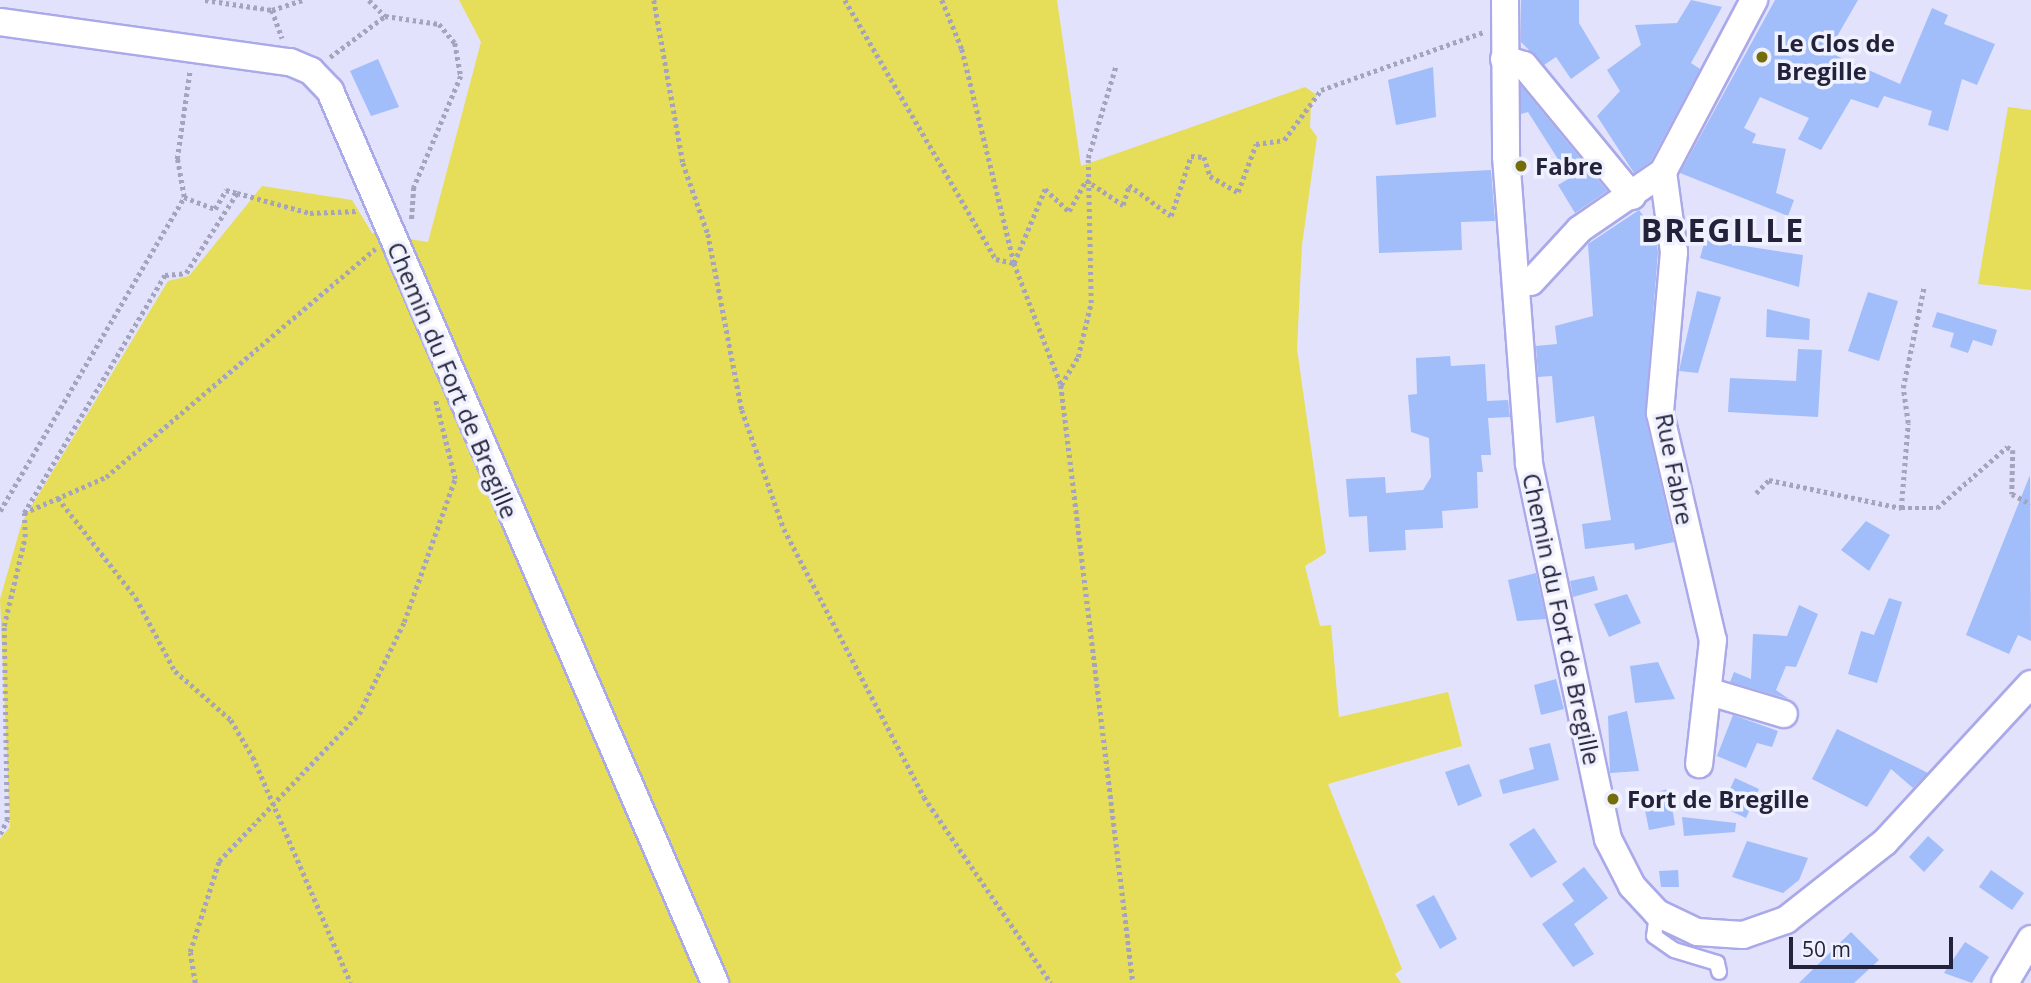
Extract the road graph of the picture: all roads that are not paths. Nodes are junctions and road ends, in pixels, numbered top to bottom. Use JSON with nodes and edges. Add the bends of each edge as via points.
{"nodes":[{"id":1,"x":1505,"y":0,"type":"edge"},
{"id":2,"x":1754,"y":0,"type":"edge"},
{"id":3,"x":0,"y":22,"type":"edge"},
{"id":4,"x":1504,"y":59,"type":"junction"},
{"id":5,"x":1663,"y":172,"type":"junction"},
{"id":6,"x":1632,"y":196,"type":"junction"},
{"id":7,"x":1531,"y":282,"type":"dead end"},
{"id":8,"x":2031,"y":684,"type":"edge"},
{"id":9,"x":1710,"y":692,"type":"junction"},
{"id":10,"x":1784,"y":715,"type":"dead end"},
{"id":11,"x":1699,"y":764,"type":"dead end"},
{"id":12,"x":1657,"y":913,"type":"junction"},
{"id":13,"x":2031,"y":939,"type":"edge"},
{"id":14,"x":1719,"y":972,"type":"dead end"},
{"id":15,"x":715,"y":983,"type":"edge"},
{"id":16,"x":2005,"y":983,"type":"edge"}],
"edges":[{"from":1,"to":4,"type":"street","name":"Chemin du Fort de Bregille"},
{"from":2,"to":5,"type":"street"},
{"from":3,"to":15,"type":"street","name":"Chemin du Fort de Bregille","via":[[290,62],[311,71],[348,124],[376,200],[403,234]]},
{"from":4,"to":6,"type":"street","via":[[1524,65]]},
{"from":4,"to":12,"type":"street","name":"Chemin du Fort de Bregille","via":[[1517,358],[1529,464],[1608,839],[1632,886]]},
{"from":5,"to":6,"type":"street"},
{"from":5,"to":9,"type":"street","name":"Rue Fabre","via":[[1674,252],[1660,413],[1713,640]]},
{"from":6,"to":7,"type":"street","via":[[1580,229]]},
{"from":8,"to":12,"type":"street","name":"Chemin du Fort de Bregille","via":[[1885,842],[1786,920],[1732,934],[1697,932]]},
{"from":9,"to":10,"type":"street"},
{"from":9,"to":11,"type":"street","name":"Rue Fabre"},
{"from":12,"to":14,"type":"lane","via":[[1654,936],[1674,950],[1717,963]]},
{"from":13,"to":16,"type":"street"}]}
